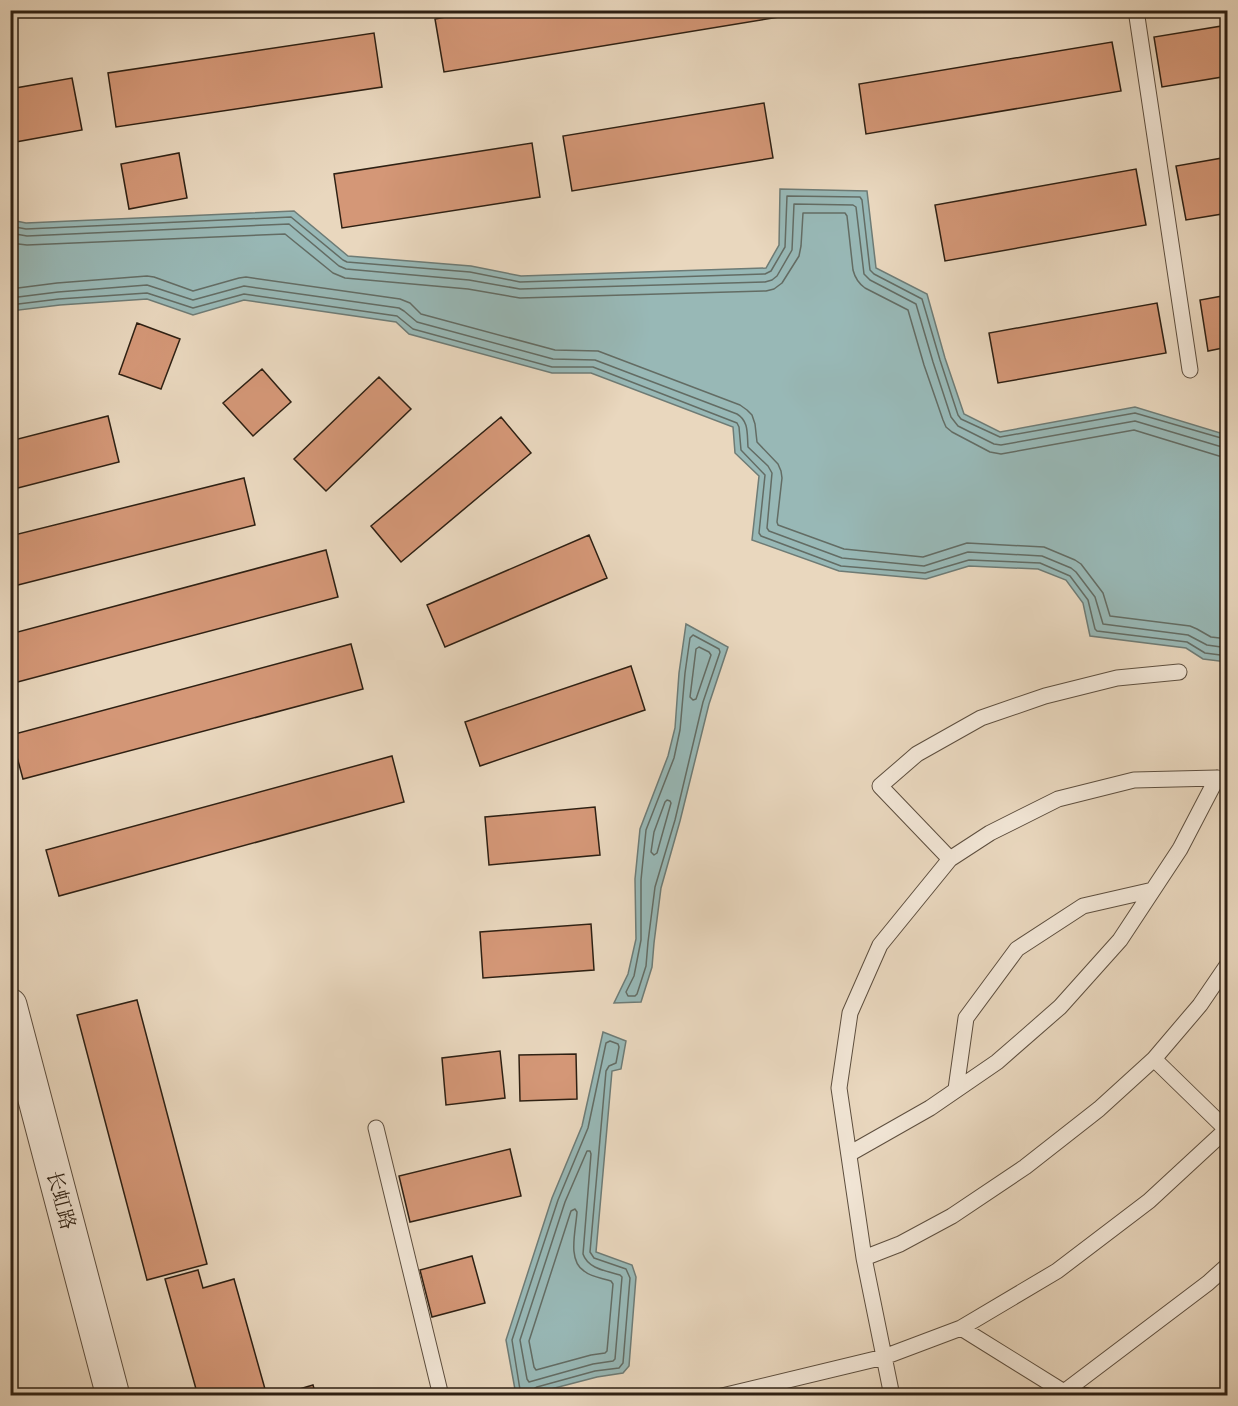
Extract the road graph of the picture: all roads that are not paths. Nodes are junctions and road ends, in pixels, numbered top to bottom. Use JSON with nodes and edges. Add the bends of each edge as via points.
{"nodes":[{"id":1,"x":1136,"y":10,"type":"edge"},
{"id":2,"x":1190,"y":370,"type":"dead end"},
{"id":3,"x":1179,"y":672,"type":"dead end"},
{"id":4,"x":1222,"y":779,"type":"edge"},
{"id":5,"x":950,"y":859,"type":"junction"},
{"id":6,"x":1153,"y":890,"type":"junction"},
{"id":7,"x":1227,"y":964,"type":"edge"},
{"id":8,"x":10,"y":1005,"type":"edge"},
{"id":9,"x":1154,"y":1059,"type":"junction"},
{"id":10,"x":956,"y":1089,"type":"junction"},
{"id":11,"x":376,"y":1128,"type":"dead end"},
{"id":12,"x":1227,"y":1129,"type":"edge"},
{"id":13,"x":849,"y":1154,"type":"junction"},
{"id":14,"x":864,"y":1258,"type":"junction"},
{"id":15,"x":1227,"y":1265,"type":"edge"},
{"id":16,"x":960,"y":1328,"type":"junction"},
{"id":17,"x":884,"y":1357,"type":"junction"},
{"id":18,"x":1064,"y":1392,"type":"junction"},
{"id":19,"x":113,"y":1395,"type":"edge"},
{"id":20,"x":441,"y":1395,"type":"edge"},
{"id":21,"x":722,"y":1395,"type":"edge"},
{"id":22,"x":892,"y":1395,"type":"edge"},
{"id":23,"x":1088,"y":1395,"type":"edge"}],
"edges":[{"from":1,"to":2,"type":"lane"},
{"from":3,"to":5,"type":"lane","via":[[1117,678],[1045,696],[981,718],[917,754],[880,786]]},
{"from":4,"to":5,"type":"lane","via":[[1134,780],[1058,799],[990,833]]},
{"from":4,"to":6,"type":"lane"},
{"from":5,"to":13,"type":"lane","via":[[880,945],[850,1013],[839,1088]]},
{"from":6,"to":10,"type":"lane","via":[[1120,940],[1060,1007],[997,1062]]},
{"from":6,"to":10,"type":"lane","via":[[1083,906],[1017,949],[966,1018]]},
{"from":7,"to":9,"type":"lane","via":[[1200,1005]]},
{"from":8,"to":19,"type":"street","name":"长虹路"},
{"from":9,"to":12,"type":"lane"},
{"from":9,"to":14,"type":"lane","via":[[1099,1109],[1025,1167],[951,1216],[900,1244]]},
{"from":10,"to":13,"type":"lane"},
{"from":11,"to":20,"type":"lane"},
{"from":12,"to":16,"type":"lane","via":[[1149,1202],[1057,1271]]},
{"from":13,"to":14,"type":"lane"},
{"from":14,"to":17,"type":"lane"},
{"from":15,"to":18,"type":"lane"},
{"from":16,"to":17,"type":"lane"},
{"from":16,"to":18,"type":"lane"},
{"from":17,"to":21,"type":"lane"},
{"from":17,"to":22,"type":"lane"},
{"from":18,"to":23,"type":"lane"}]}
